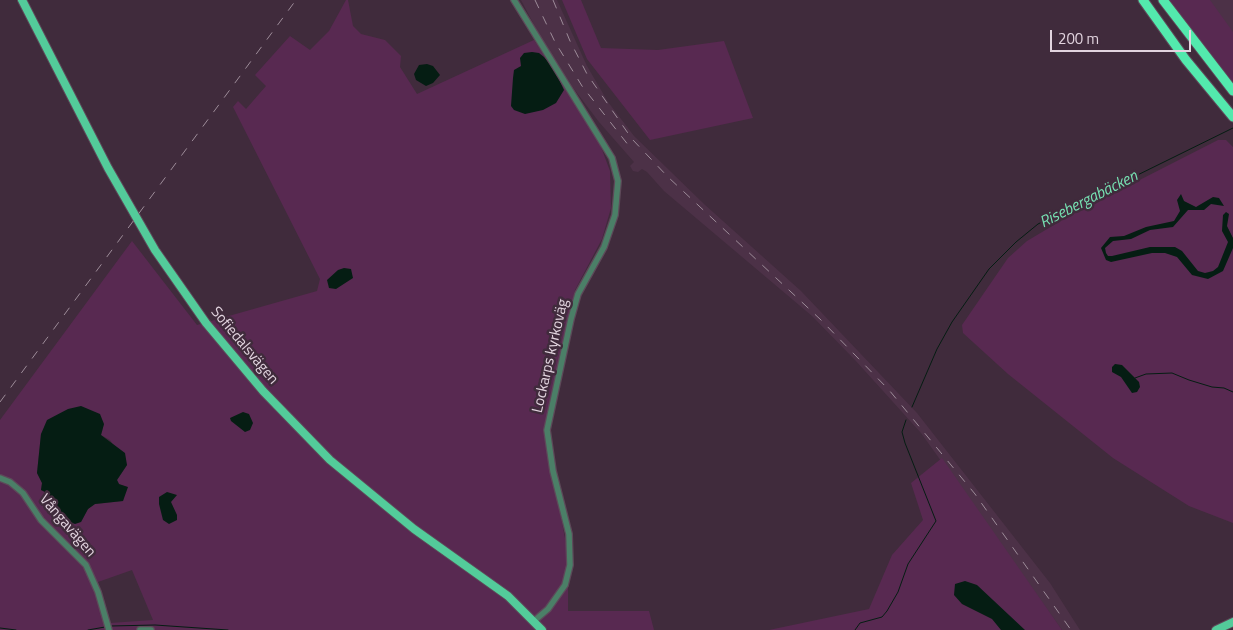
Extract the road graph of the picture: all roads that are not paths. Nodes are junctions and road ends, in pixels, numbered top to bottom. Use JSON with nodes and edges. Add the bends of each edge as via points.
{"nodes":[{"id":1,"x":22,"y":0,"type":"edge"},
{"id":2,"x":514,"y":0,"type":"edge"},
{"id":3,"x":1143,"y":0,"type":"edge"},
{"id":4,"x":1163,"y":0,"type":"edge"},
{"id":5,"x":1233,"y":91,"type":"edge"},
{"id":6,"x":1230,"y":113,"type":"edge"},
{"id":7,"x":0,"y":478,"type":"edge"},
{"id":8,"x":534,"y":621,"type":"junction"},
{"id":9,"x":1231,"y":622,"type":"edge"},
{"id":10,"x":110,"y":630,"type":"edge"},
{"id":11,"x":140,"y":630,"type":"edge"},
{"id":12,"x":151,"y":630,"type":"edge"},
{"id":13,"x":542,"y":630,"type":"edge"},
{"id":14,"x":1216,"y":630,"type":"edge"}],
"edges":[{"from":1,"to":8,"type":"main road","name":"Sofiedalsvägen","via":[[154,250],[263,391],[330,460],[414,529],[508,596]]},
{"from":2,"to":8,"type":"street","name":"Lockarps kyrkoväg","via":[[612,158],[618,181],[615,215],[607,239],[576,302],[547,430],[553,471],[569,534],[570,565],[565,586],[548,609]]},
{"from":3,"to":6,"type":"highway","via":[[1186,60]]},
{"from":4,"to":5,"type":"highway"},
{"from":7,"to":10,"type":"street","name":"Vångavägen","via":[[23,493],[41,520],[86,565]]},
{"from":8,"to":13,"type":"main road","name":"Sofiedalsvägen"},
{"from":9,"to":14,"type":"main road"},
{"from":11,"to":12,"type":"street"}]}
